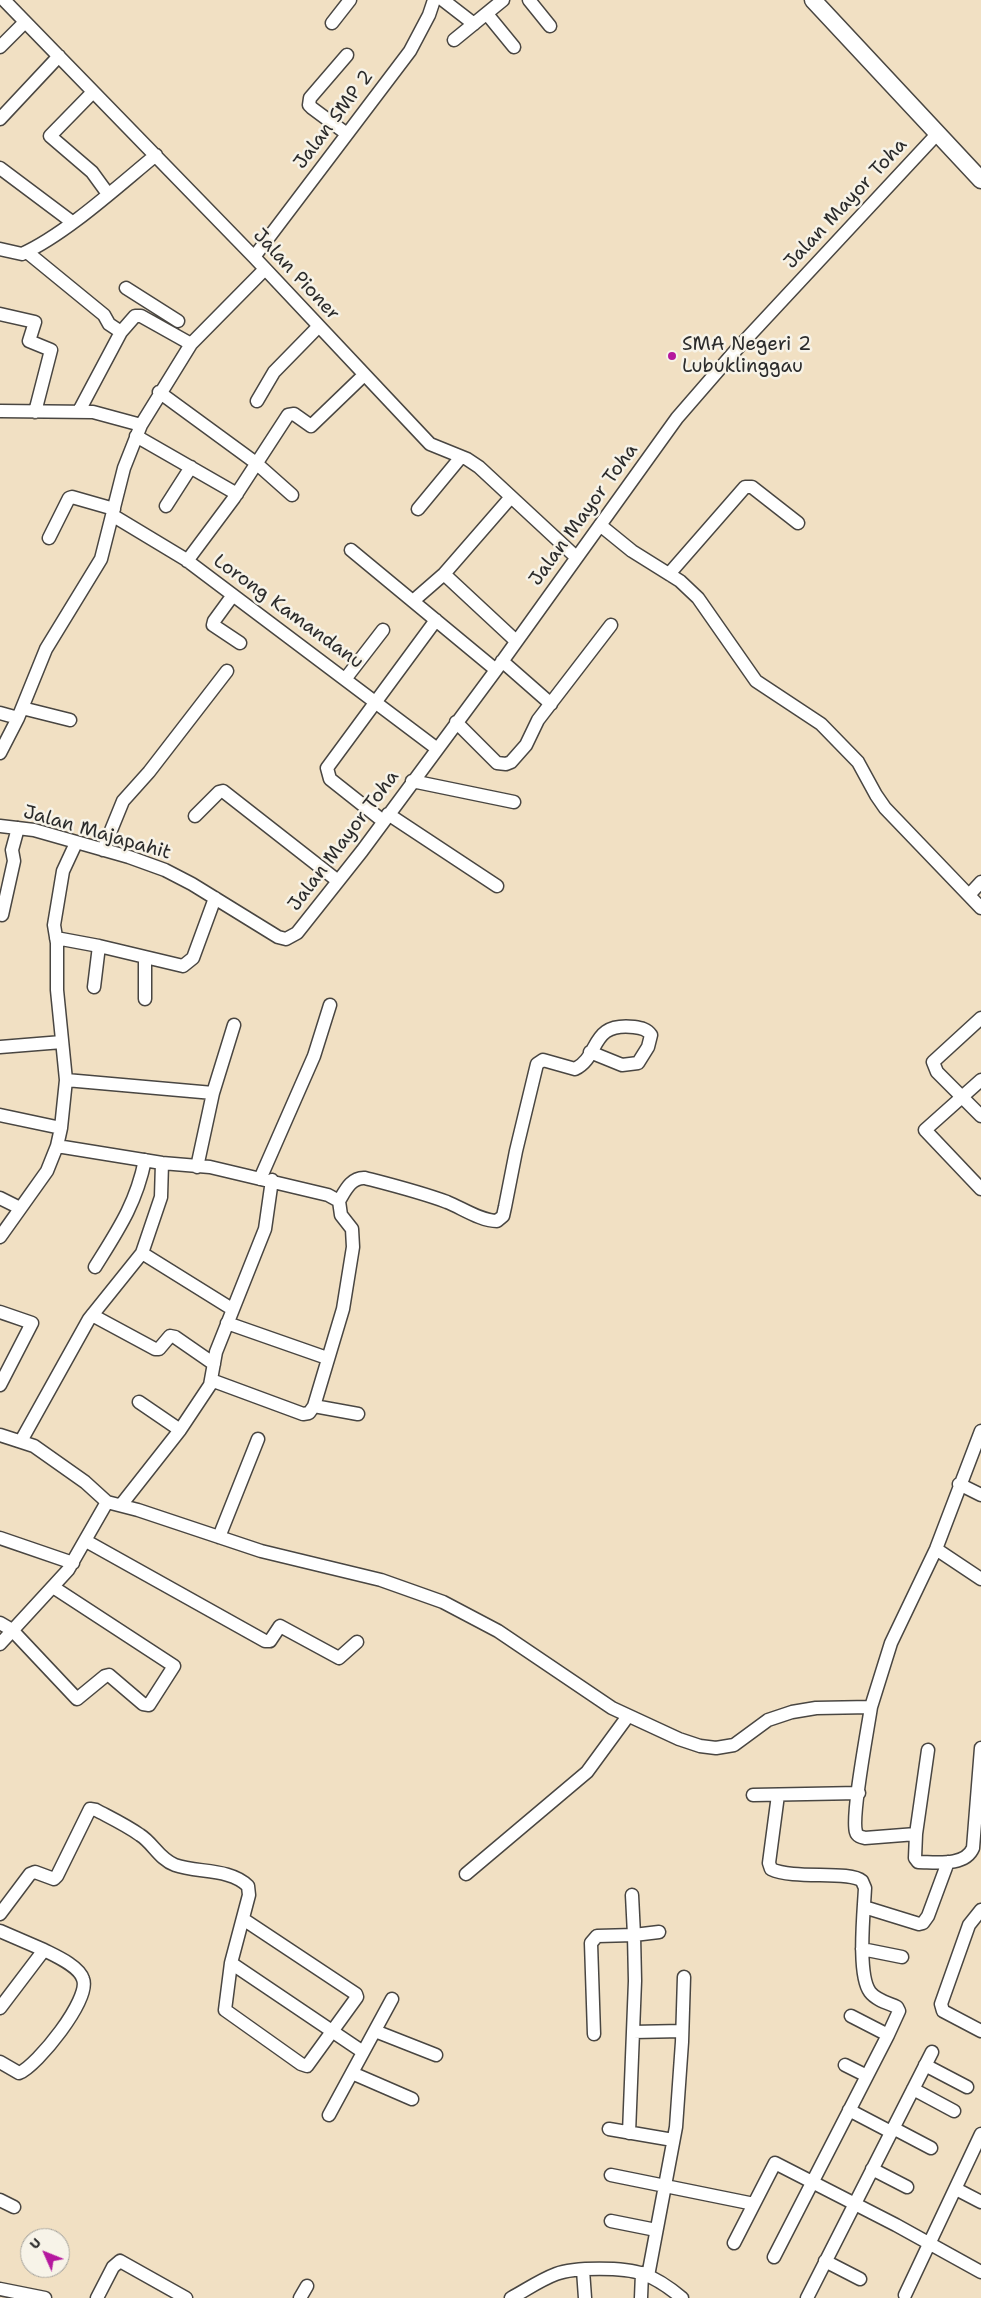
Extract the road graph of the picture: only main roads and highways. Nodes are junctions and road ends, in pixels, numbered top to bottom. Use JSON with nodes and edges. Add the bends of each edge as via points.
{"nodes":[{"id":1,"x":813,"y":0,"type":"edge"},
{"id":2,"x":981,"y":180,"type":"edge"}],
"edges":[{"from":1,"to":2,"type":"main road"}]}
